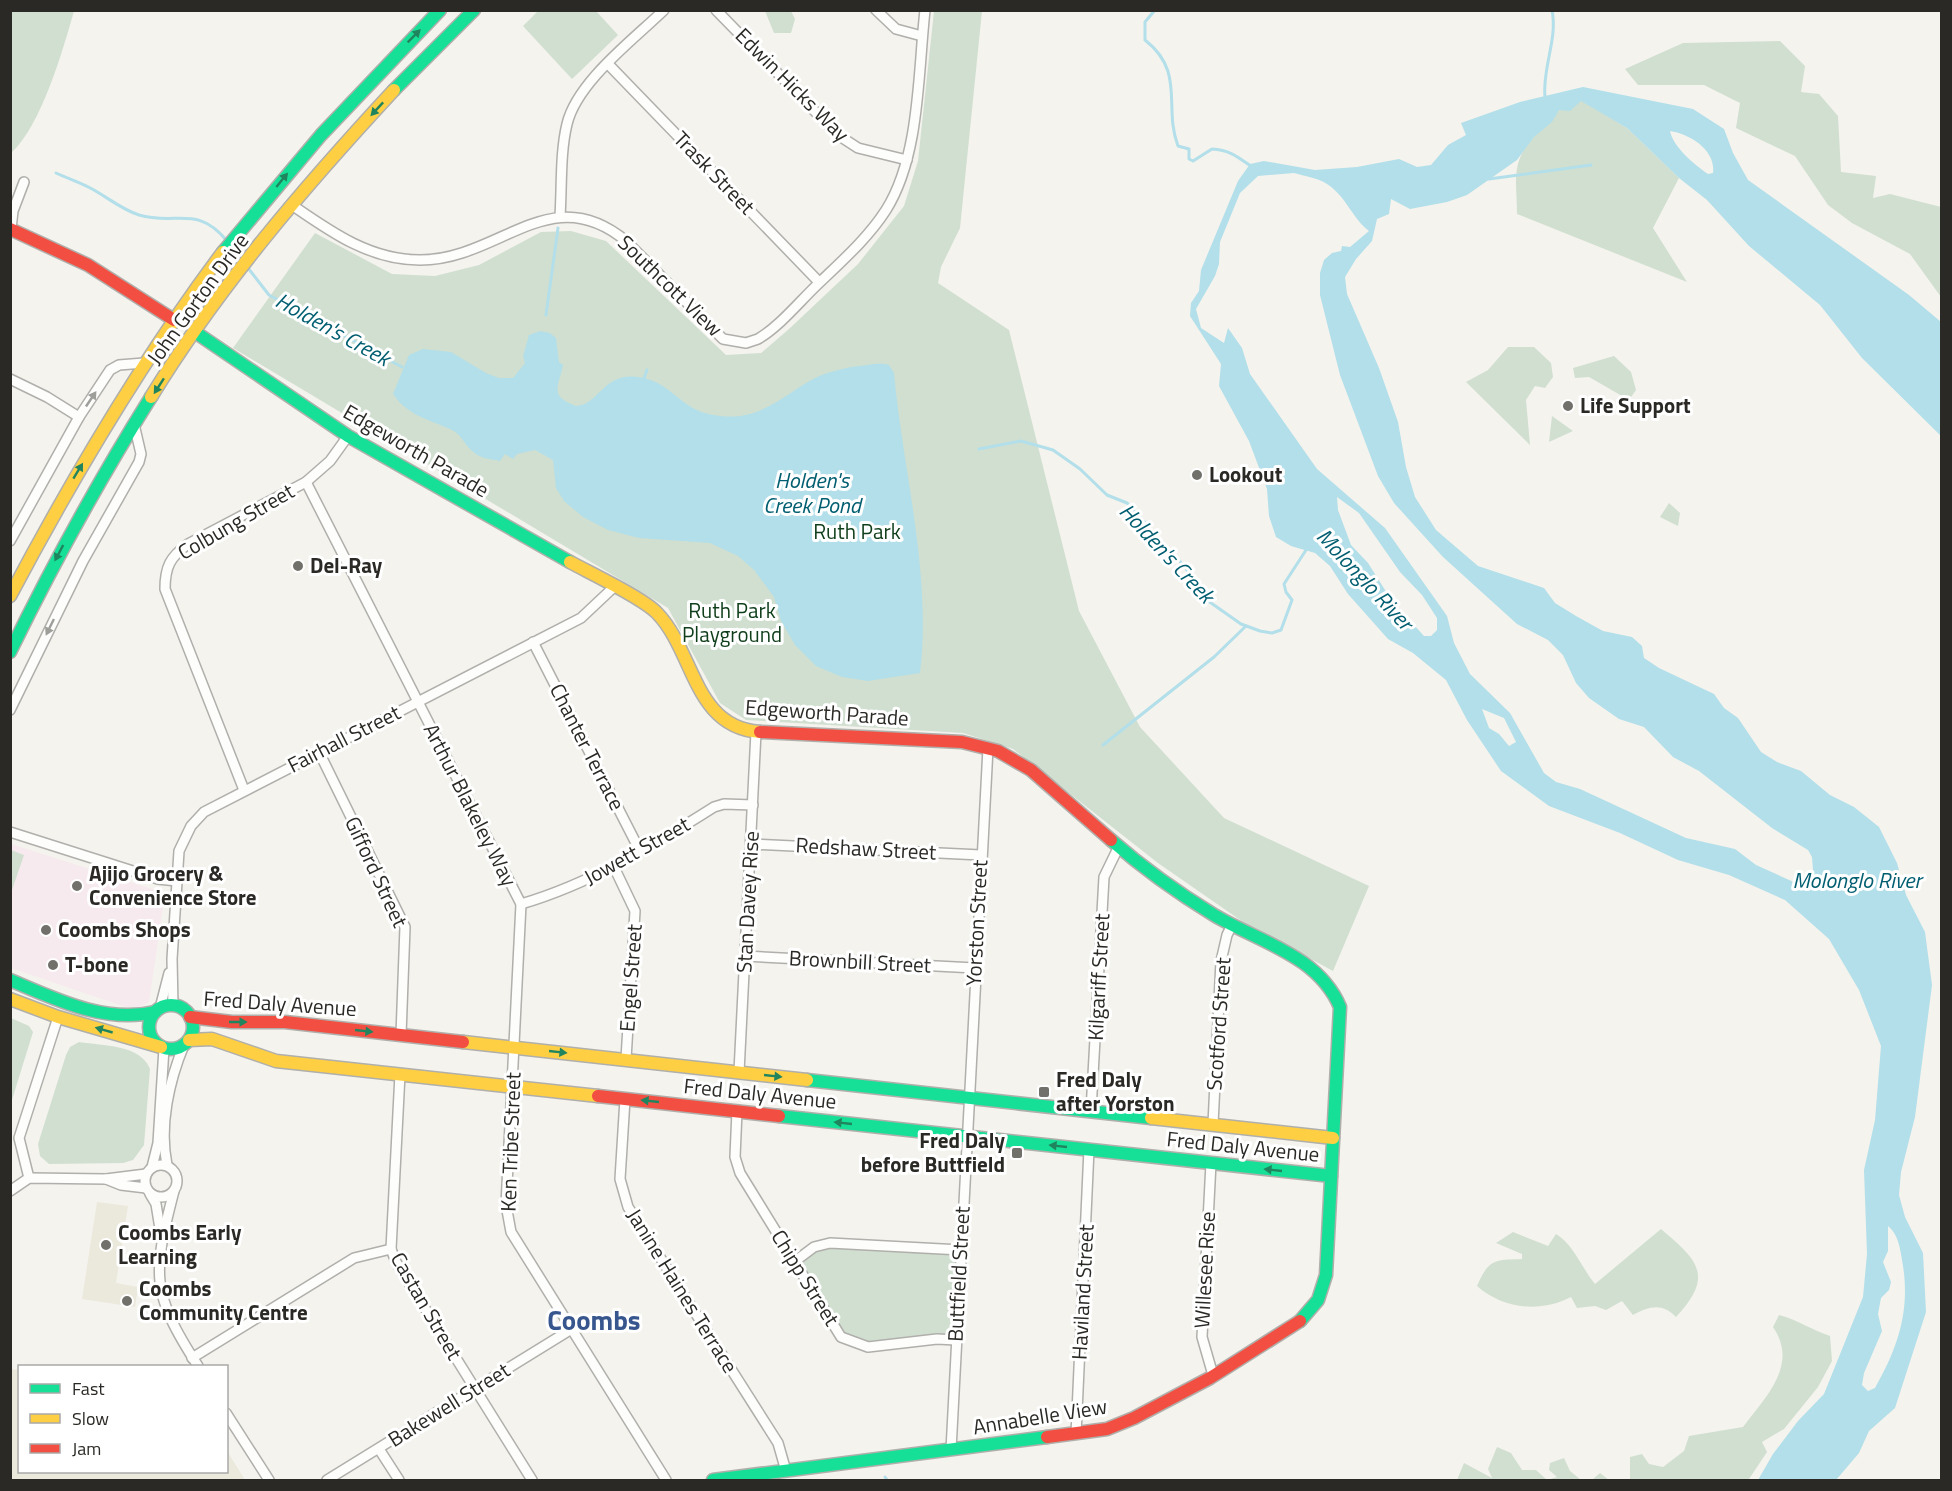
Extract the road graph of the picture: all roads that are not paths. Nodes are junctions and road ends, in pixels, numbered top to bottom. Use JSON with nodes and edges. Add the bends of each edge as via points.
{"nodes":[{"id":1,"x":440,"y":10,"type":"edge"},
{"id":2,"x":474,"y":10,"type":"edge"},
{"id":3,"x":664,"y":10,"type":"edge"},
{"id":4,"x":716,"y":10,"type":"edge"},
{"id":5,"x":876,"y":10,"type":"edge"},
{"id":6,"x":925,"y":10,"type":"edge"},
{"id":7,"x":922,"y":36,"type":"junction"},
{"id":8,"x":609,"y":64,"type":"junction"},
{"id":9,"x":907,"y":160,"type":"junction"},
{"id":10,"x":24,"y":182,"type":"dead end"},
{"id":11,"x":292,"y":205,"type":"junction"},
{"id":12,"x":560,"y":216,"type":"junction"},
{"id":13,"x":11,"y":229,"type":"edge"},
{"id":14,"x":819,"y":282,"type":"junction"},
{"id":15,"x":174,"y":320,"type":"junction"},
{"id":16,"x":195,"y":332,"type":"junction"},
{"id":17,"x":144,"y":363,"type":"junction"},
{"id":18,"x":10,"y":379,"type":"edge"},
{"id":19,"x":79,"y":417,"type":"junction"},
{"id":20,"x":134,"y":424,"type":"junction"},
{"id":21,"x":348,"y":436,"type":"junction"},
{"id":22,"x":306,"y":482,"type":"junction"},
{"id":23,"x":10,"y":541,"type":"edge"},
{"id":24,"x":615,"y":586,"type":"junction"},
{"id":25,"x":10,"y":597,"type":"edge"},
{"id":26,"x":533,"y":642,"type":"junction"},
{"id":27,"x":10,"y":652,"type":"edge"},
{"id":28,"x":418,"y":702,"type":"junction"},
{"id":29,"x":10,"y":710,"type":"edge"},
{"id":30,"x":756,"y":732,"type":"junction"},
{"id":31,"x":988,"y":748,"type":"junction"},
{"id":32,"x":319,"y":752,"type":"junction"},
{"id":33,"x":244,"y":790,"type":"junction"},
{"id":34,"x":753,"y":805,"type":"junction"},
{"id":35,"x":10,"y":832,"type":"edge"},
{"id":36,"x":751,"y":844,"type":"junction"},
{"id":37,"x":1119,"y":846,"type":"junction"},
{"id":38,"x":640,"y":851,"type":"junction"},
{"id":39,"x":981,"y":855,"type":"junction"},
{"id":40,"x":613,"y":865,"type":"junction"},
{"id":41,"x":177,"y":881,"type":"junction"},
{"id":42,"x":521,"y":904,"type":"junction"},
{"id":43,"x":1232,"y":925,"type":"junction"},
{"id":44,"x":745,"y":956,"type":"junction"},
{"id":45,"x":172,"y":959,"type":"junction"},
{"id":46,"x":975,"y":968,"type":"junction"},
{"id":47,"x":10,"y":980,"type":"edge"},
{"id":48,"x":10,"y":999,"type":"edge"},
{"id":49,"x":174,"y":1006,"type":"junction"},
{"id":50,"x":158,"y":1010,"type":"junction"},
{"id":51,"x":58,"y":1017,"type":"junction"},
{"id":52,"x":190,"y":1017,"type":"junction"},
{"id":53,"x":401,"y":1035,"type":"junction"},
{"id":54,"x":187,"y":1042,"type":"junction"},
{"id":55,"x":514,"y":1047,"type":"junction"},
{"id":56,"x":162,"y":1048,"type":"junction"},
{"id":57,"x":626,"y":1059,"type":"junction"},
{"id":58,"x":739,"y":1072,"type":"junction"},
{"id":59,"x":400,"y":1074,"type":"junction"},
{"id":60,"x":512,"y":1086,"type":"junction"},
{"id":61,"x":968,"y":1097,"type":"junction"},
{"id":62,"x":625,"y":1099,"type":"junction"},
{"id":63,"x":737,"y":1111,"type":"junction"},
{"id":64,"x":1091,"y":1111,"type":"junction"},
{"id":65,"x":1213,"y":1124,"type":"junction"},
{"id":66,"x":966,"y":1136,"type":"junction"},
{"id":67,"x":1333,"y":1137,"type":"junction"},
{"id":68,"x":1089,"y":1149,"type":"junction"},
{"id":69,"x":1211,"y":1163,"type":"junction"},
{"id":70,"x":166,"y":1165,"type":"junction"},
{"id":71,"x":149,"y":1170,"type":"junction"},
{"id":72,"x":1331,"y":1176,"type":"junction"},
{"id":73,"x":29,"y":1178,"type":"junction"},
{"id":74,"x":106,"y":1179,"type":"junction"},
{"id":75,"x":10,"y":1191,"type":"edge"},
{"id":76,"x":148,"y":1191,"type":"junction"},
{"id":77,"x":174,"y":1191,"type":"junction"},
{"id":78,"x":162,"y":1237,"type":"junction"},
{"id":79,"x":391,"y":1249,"type":"junction"},
{"id":80,"x":961,"y":1251,"type":"junction"},
{"id":81,"x":794,"y":1262,"type":"junction"},
{"id":82,"x":570,"y":1330,"type":"junction"},
{"id":83,"x":956,"y":1340,"type":"junction"},
{"id":84,"x":192,"y":1358,"type":"junction"},
{"id":85,"x":197,"y":1365,"type":"edge"},
{"id":86,"x":1213,"y":1375,"type":"junction"},
{"id":87,"x":475,"y":1388,"type":"junction"},
{"id":88,"x":228,"y":1416,"type":"edge"},
{"id":89,"x":1076,"y":1434,"type":"junction"},
{"id":90,"x":379,"y":1449,"type":"junction"},
{"id":91,"x":951,"y":1450,"type":"junction"},
{"id":92,"x":786,"y":1471,"type":"junction"},
{"id":93,"x":269,"y":1480,"type":"edge"},
{"id":94,"x":327,"y":1480,"type":"edge"},
{"id":95,"x":399,"y":1480,"type":"edge"},
{"id":96,"x":532,"y":1480,"type":"edge"},
{"id":97,"x":666,"y":1480,"type":"edge"},
{"id":98,"x":713,"y":1480,"type":"edge"}],
"edges":[{"from":15,"to":1,"type":"street","name":"John Gorton Drive","one_way":true,"via":[[307,150]]},
{"from":2,"to":11,"type":"street","name":"John Gorton Drive","one_way":true,"via":[[378,107]]},
{"from":3,"to":8,"type":"street"},
{"from":4,"to":9,"type":"street","name":"Edwin Hicks Way","via":[[838,135],[858,148]]},
{"from":5,"to":7,"type":"street","via":[[896,29]]},
{"from":6,"to":7,"type":"street","name":"Southcott View"},
{"from":7,"to":9,"type":"street","name":"Southcott View"},
{"from":8,"to":12,"type":"street","via":[[578,97],[567,123]]},
{"from":8,"to":14,"type":"street","name":"Trask Street"},
{"from":9,"to":14,"type":"street","name":"Southcott View","via":[[897,190],[874,227]]},
{"from":10,"to":13,"type":"street"},
{"from":11,"to":12,"type":"street","name":"Southcott View","via":[[359,248],[420,260],[467,253],[538,221]]},
{"from":11,"to":16,"type":"street","name":"John Gorton Drive"},
{"from":12,"to":14,"type":"street","name":"Southcott View","via":[[587,218],[612,229],[713,331],[734,342],[746,343],[763,336]]},
{"from":13,"to":15,"type":"street","via":[[88,265]]},
{"from":15,"to":17,"type":"street","name":"John Gorton Drive"},
{"from":16,"to":20,"type":"street","name":"John Gorton Drive","one_way":true},
{"from":16,"to":21,"type":"street","name":"Edgeworth Parade"},
{"from":19,"to":17,"type":"street","name":"John Gorton Drive","one_way":true,"via":[[111,370],[119,365]]},
{"from":25,"to":17,"type":"street","name":"John Gorton Drive","one_way":true,"via":[[62,498]]},
{"from":18,"to":19,"type":"street"},
{"from":19,"to":23,"type":"street","name":"John Gorton Drive"},
{"from":20,"to":27,"type":"street","name":"John Gorton Drive","one_way":true,"via":[[68,537]]},
{"from":20,"to":29,"type":"street","one_way":true,"via":[[141,454],[139,462],[83,561]]},
{"from":21,"to":22,"type":"street","name":"Colbung Street","via":[[330,461]]},
{"from":21,"to":24,"type":"street","name":"Edgeworth Parade"},
{"from":22,"to":28,"type":"street","name":"Arthur Blakeley Way"},
{"from":22,"to":33,"type":"street","name":"Colbung Street","via":[[188,544],[173,555],[165,570],[165,589]]},
{"from":24,"to":26,"type":"street","name":"Fairhall Street","via":[[588,614]]},
{"from":24,"to":30,"type":"street","name":"Edgeworth Parade","via":[[648,605],[664,620],[719,717]]},
{"from":26,"to":28,"type":"street","name":"Fairhall Street"},
{"from":26,"to":38,"type":"street","name":"Chanter Terrace"},
{"from":28,"to":32,"type":"street","name":"Fairhall Street"},
{"from":28,"to":42,"type":"street","name":"Arthur Blakeley Way"},
{"from":30,"to":31,"type":"street","name":"Edgeworth Parade","via":[[952,741]]},
{"from":30,"to":34,"type":"street","name":"Stan Davey Rise"},
{"from":31,"to":37,"type":"street","name":"Edgeworth Parade","via":[[1017,760]]},
{"from":31,"to":39,"type":"street","name":"Yorston Street"},
{"from":32,"to":33,"type":"street","name":"Fairhall Street"},
{"from":32,"to":53,"type":"street","name":"Gifford Street","via":[[405,927]]},
{"from":33,"to":41,"type":"street","name":"Fairhall Street","via":[[204,812],[191,826],[179,851]]},
{"from":34,"to":36,"type":"street","name":"Stan Davey Rise"},
{"from":34,"to":38,"type":"street","name":"Jowett Street","via":[[714,807]]},
{"from":35,"to":41,"type":"street","via":[[158,879]]},
{"from":36,"to":39,"type":"street","name":"Redshaw Street"},
{"from":36,"to":44,"type":"street","name":"Stan Davey Rise"},
{"from":37,"to":43,"type":"street","name":"Edgeworth Parade"},
{"from":37,"to":64,"type":"street","name":"Kilgariff Street","via":[[1104,877]]},
{"from":38,"to":40,"type":"street","name":"Jowett Street"},
{"from":39,"to":46,"type":"street","name":"Yorston Street"},
{"from":40,"to":42,"type":"street","name":"Jowett Street","via":[[555,895]]},
{"from":40,"to":57,"type":"street","name":"Engel Street","via":[[635,911]]},
{"from":41,"to":45,"type":"street","name":"Fairhall Street"},
{"from":42,"to":55,"type":"street","name":"Arthur Blakeley Way"},
{"from":43,"to":65,"type":"street","name":"Scotford Street","via":[[1221,961]]},
{"from":43,"to":67,"type":"street","name":"Edgeworth Parade","via":[[1311,967],[1335,990],[1340,1007]]},
{"from":44,"to":46,"type":"street","name":"Brownbill Street"},
{"from":44,"to":58,"type":"street","name":"Stan Davey Rise"},
{"from":45,"to":49,"type":"street","name":"Fairhall Street"},
{"from":45,"to":50,"type":"street","name":"Fairhall Street"},
{"from":46,"to":61,"type":"street","name":"Yorston Street"},
{"from":47,"to":50,"type":"street","name":"Fred Daly Avenue","via":[[66,1002],[123,1017],[141,1018]]},
{"from":48,"to":51,"type":"street","name":"Fred Daly Avenue"},
{"from":49,"to":50,"type":"street","name":"Fred Daly Avenue"},
{"from":49,"to":52,"type":"street","name":"Fred Daly Avenue"},
{"from":50,"to":56,"type":"street","via":[[149,1031]]},
{"from":56,"to":51,"type":"street","name":"Fred Daly Avenue","one_way":true},
{"from":51,"to":73,"type":"street","via":[[19,1138]]},
{"from":52,"to":53,"type":"street","name":"Fred Daly Avenue","one_way":true,"via":[[285,1022]]},
{"from":52,"to":54,"type":"street","name":"Fred Daly Avenue","via":[[193,1029]]},
{"from":53,"to":55,"type":"street","name":"Fred Daly Avenue"},
{"from":54,"to":56,"type":"street","name":"Fred Daly Avenue","via":[[174,1049]]},
{"from":54,"to":59,"type":"street","name":"Fred Daly Avenue","via":[[212,1039],[276,1061]]},
{"from":54,"to":70,"type":"street","via":[[173,1072],[169,1092]]},
{"from":55,"to":57,"type":"street","name":"Fred Daly Avenue","one_way":true},
{"from":55,"to":60,"type":"street","name":"Ken Tribe Street"},
{"from":56,"to":71,"type":"street","via":[[158,1143]]},
{"from":57,"to":58,"type":"street","name":"Fred Daly Avenue"},
{"from":58,"to":61,"type":"street","name":"Fred Daly Avenue","one_way":true},
{"from":59,"to":60,"type":"street","name":"Fred Daly Avenue"},
{"from":59,"to":79,"type":"street","name":"Castan Street"},
{"from":60,"to":62,"type":"street","name":"Fred Daly Avenue"},
{"from":60,"to":82,"type":"street","name":"Ken Tribe Street","via":[[507,1218],[511,1232]]},
{"from":61,"to":64,"type":"street","name":"Fred Daly Avenue"},
{"from":61,"to":66,"type":"street","name":"Buttfield Street"},
{"from":63,"to":62,"type":"street","name":"Fred Daly Avenue","one_way":true},
{"from":62,"to":92,"type":"street","name":"Janine Haines Terrace","via":[[620,1179],[628,1207],[778,1443]]},
{"from":66,"to":63,"type":"street","name":"Fred Daly Avenue","one_way":true},
{"from":63,"to":81,"type":"street","name":"Chipp Street","via":[[735,1157],[740,1173]]},
{"from":64,"to":65,"type":"street","name":"Fred Daly Avenue"},
{"from":65,"to":67,"type":"street","name":"Fred Daly Avenue"},
{"from":68,"to":66,"type":"street","name":"Fred Daly Avenue","one_way":true},
{"from":66,"to":80,"type":"street","name":"Buttfield Street"},
{"from":67,"to":72,"type":"street","name":"Annabelle View"},
{"from":68,"to":69,"type":"street","name":"Fred Daly Avenue"},
{"from":68,"to":89,"type":"street","name":"Haviland Street"},
{"from":72,"to":69,"type":"street","name":"Fred Daly Avenue","one_way":true},
{"from":69,"to":86,"type":"street","name":"Willesee Rise","via":[[1202,1337]]},
{"from":70,"to":71,"type":"street"},
{"from":70,"to":77,"type":"street","via":[[177,1176]]},
{"from":71,"to":74,"type":"street"},
{"from":71,"to":76,"type":"street"},
{"from":72,"to":86,"type":"street","name":"Annabelle View","via":[[1326,1275],[1318,1300],[1306,1317]]},
{"from":73,"to":74,"type":"street"},
{"from":73,"to":75,"type":"street"},
{"from":74,"to":76,"type":"street"},
{"from":76,"to":77,"type":"street","via":[[160,1197]]},
{"from":76,"to":78,"type":"street","via":[[156,1204]]},
{"from":77,"to":78,"type":"street"},
{"from":78,"to":84,"type":"street","via":[[158,1273],[161,1292],[170,1323]]},
{"from":79,"to":84,"type":"street","via":[[354,1258]]},
{"from":79,"to":87,"type":"street","name":"Castan Street"},
{"from":80,"to":81,"type":"street","via":[[830,1244],[814,1247]]},
{"from":80,"to":83,"type":"street","name":"Buttfield Street"},
{"from":81,"to":83,"type":"street","name":"Chipp Street","via":[[841,1336],[868,1347]]},
{"from":82,"to":87,"type":"street","name":"Bakewell Street"},
{"from":82,"to":97,"type":"street","name":"Ken Tribe Street"},
{"from":83,"to":91,"type":"street","name":"Buttfield Street"},
{"from":84,"to":85,"type":"street"},
{"from":86,"to":89,"type":"street","name":"Annabelle View","via":[[1149,1413],[1107,1429]]},
{"from":87,"to":90,"type":"street","name":"Bakewell Street"},
{"from":87,"to":96,"type":"street","name":"Castan Street"},
{"from":88,"to":93,"type":"street"},
{"from":89,"to":91,"type":"street","name":"Annabelle View"},
{"from":90,"to":94,"type":"street","name":"Bakewell Street"},
{"from":90,"to":95,"type":"street"},
{"from":91,"to":92,"type":"street","name":"Annabelle View"},
{"from":92,"to":98,"type":"street","name":"Annabelle View"}]}
